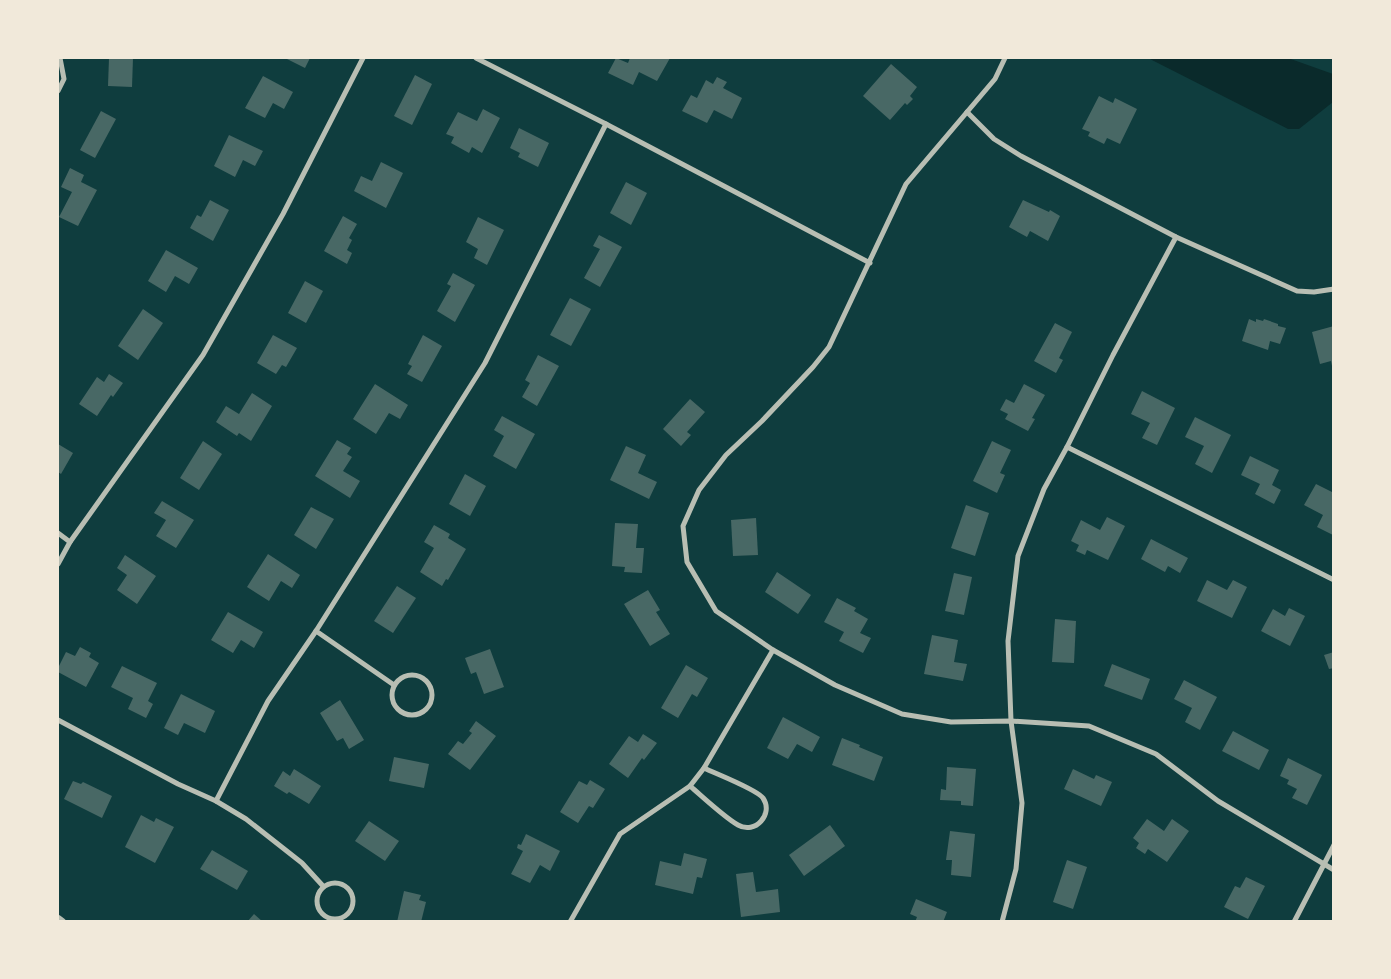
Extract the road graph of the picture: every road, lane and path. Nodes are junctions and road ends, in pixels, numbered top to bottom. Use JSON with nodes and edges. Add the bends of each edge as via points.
{"nodes":[{"id":1,"x":60,"y":58,"type":"edge"},
{"id":2,"x":363,"y":58,"type":"edge"},
{"id":3,"x":476,"y":58,"type":"edge"},
{"id":4,"x":1005,"y":58,"type":"edge"},
{"id":5,"x":58,"y":91,"type":"edge"},
{"id":6,"x":967,"y":112,"type":"junction"},
{"id":7,"x":606,"y":124,"type":"junction"},
{"id":8,"x":1176,"y":237,"type":"junction"},
{"id":9,"x":870,"y":263,"type":"junction"},
{"id":10,"x":1334,"y":289,"type":"edge"},
{"id":11,"x":1067,"y":447,"type":"junction"},
{"id":12,"x":58,"y":533,"type":"edge"},
{"id":13,"x":70,"y":542,"type":"junction"},
{"id":14,"x":58,"y":564,"type":"edge"},
{"id":15,"x":1334,"y":580,"type":"edge"},
{"id":16,"x":316,"y":631,"type":"junction"},
{"id":17,"x":773,"y":650,"type":"junction"},
{"id":18,"x":394,"y":685,"type":"junction"},
{"id":19,"x":58,"y":720,"type":"edge"},
{"id":20,"x":1011,"y":721,"type":"junction"},
{"id":21,"x":704,"y":768,"type":"junction"},
{"id":22,"x":690,"y":786,"type":"junction"},
{"id":23,"x":216,"y":801,"type":"junction"},
{"id":24,"x":1334,"y":845,"type":"edge"},
{"id":25,"x":1323,"y":864,"type":"junction"},
{"id":26,"x":1334,"y":870,"type":"edge"},
{"id":27,"x":323,"y":886,"type":"junction"},
{"id":28,"x":58,"y":919,"type":"edge"},
{"id":29,"x":62,"y":922,"type":"edge"},
{"id":30,"x":570,"y":922,"type":"edge"},
{"id":31,"x":1002,"y":922,"type":"edge"},
{"id":32,"x":1294,"y":922,"type":"edge"}],
"edges":[{"from":1,"to":5,"type":"street","via":[[64,78]]},
{"from":2,"to":13,"type":"street","via":[[283,214],[203,355]]},
{"from":3,"to":7,"type":"street"},
{"from":4,"to":6,"type":"street","via":[[995,79]]},
{"from":6,"to":8,"type":"street","via":[[994,139],[1021,156]]},
{"from":6,"to":9,"type":"street","via":[[906,184]]},
{"from":7,"to":9,"type":"street"},
{"from":7,"to":16,"type":"street","via":[[485,362]]},
{"from":8,"to":10,"type":"street","via":[[1297,291]]},
{"from":8,"to":11,"type":"street"},
{"from":9,"to":17,"type":"street","via":[[829,346],[807,374],[726,455],[699,490],[683,526],[687,562],[716,611]]},
{"from":11,"to":15,"type":"street"},
{"from":11,"to":20,"type":"street","via":[[1044,490],[1018,556],[1008,641]]},
{"from":12,"to":13,"type":"street"},
{"from":13,"to":14,"type":"street"},
{"from":16,"to":18,"type":"street"},
{"from":16,"to":23,"type":"street","via":[[268,701]]},
{"from":17,"to":20,"type":"street","via":[[835,685],[902,714],[951,722]]},
{"from":17,"to":21,"type":"street"},
{"from":18,"to":18,"type":"street","via":[[392,697],[401,712],[419,714],[429,705],[432,692],[419,676],[405,676]]},
{"from":19,"to":23,"type":"street"},
{"from":20,"to":25,"type":"street","via":[[1089,726],[1156,754],[1218,800]]},
{"from":20,"to":31,"type":"street","via":[[1022,803],[1016,869]]},
{"from":21,"to":22,"type":"street"},
{"from":21,"to":22,"type":"street","via":[[763,798],[766,810],[761,822],[750,827],[738,825]]},
{"from":22,"to":30,"type":"street","via":[[620,834]]},
{"from":23,"to":27,"type":"street","via":[[276,840]]},
{"from":24,"to":25,"type":"street"},
{"from":25,"to":26,"type":"street"},
{"from":25,"to":32,"type":"street"},
{"from":27,"to":27,"type":"street","via":[[316,897],[318,909],[334,919],[350,912],[353,901],[349,890],[334,882]]},
{"from":28,"to":29,"type":"street"}]}
